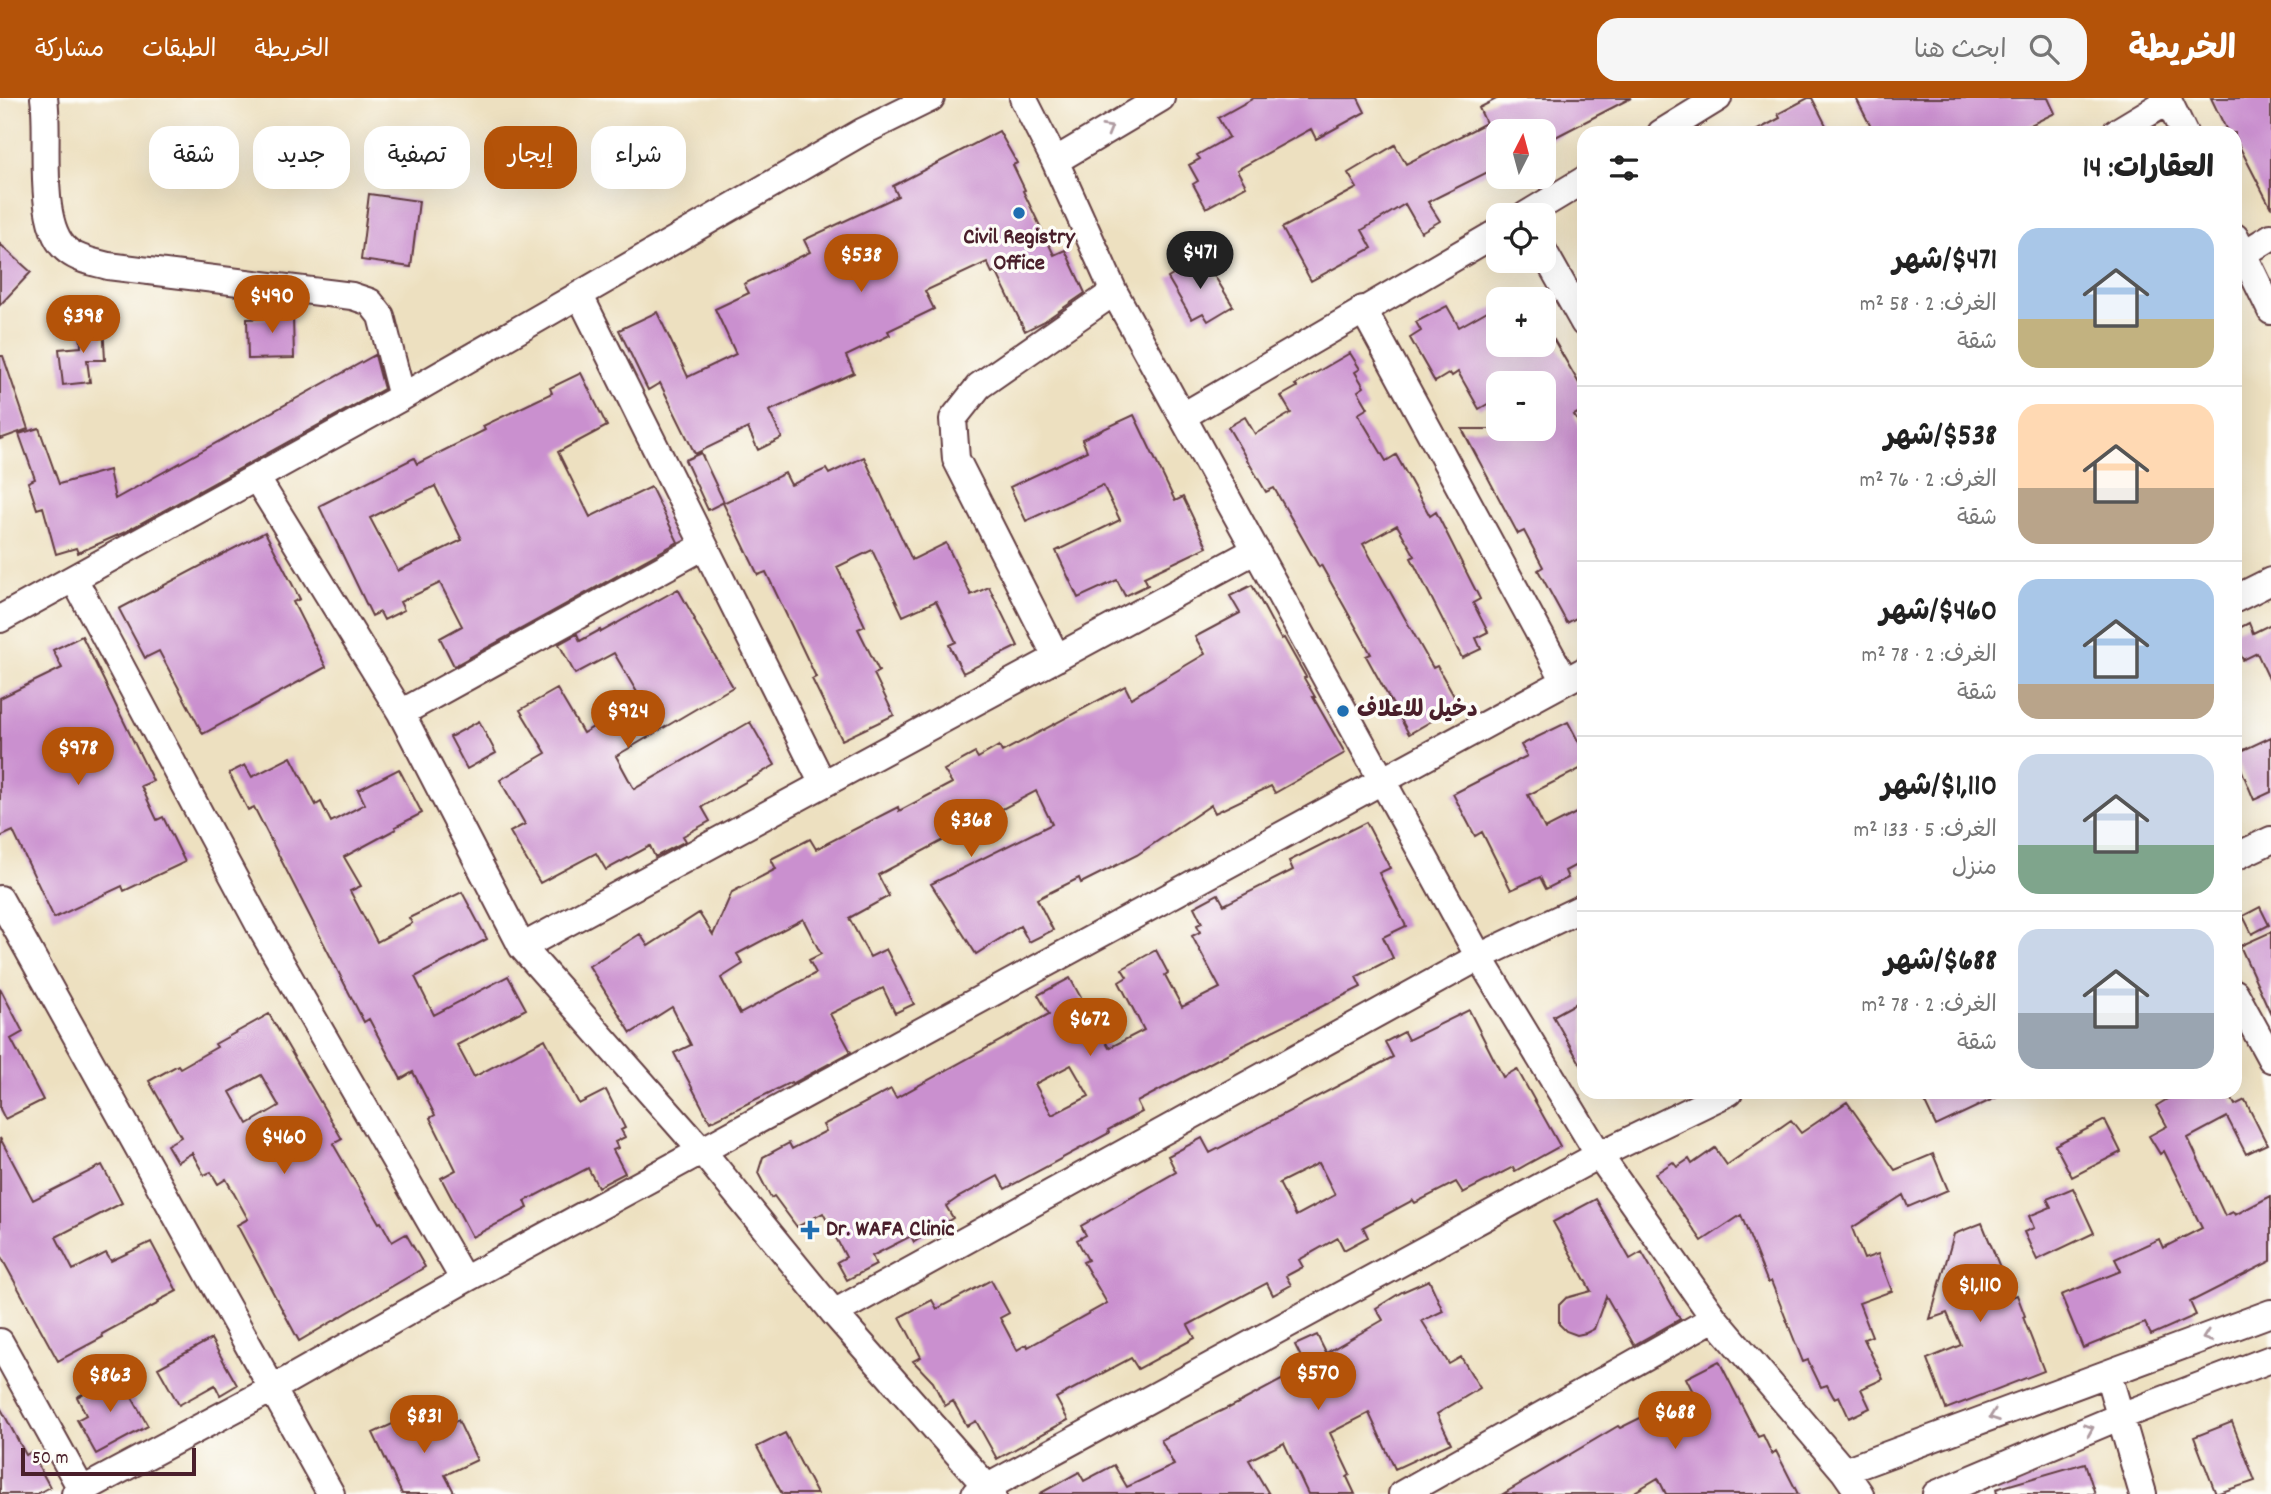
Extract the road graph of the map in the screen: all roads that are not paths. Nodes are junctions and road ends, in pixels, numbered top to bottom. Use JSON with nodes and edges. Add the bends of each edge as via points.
{"nodes":[{"id":1,"x":44,"y":98,"type":"edge"},
{"id":2,"x":931,"y":98,"type":"edge"},
{"id":3,"x":1023,"y":98,"type":"edge"},
{"id":4,"x":1161,"y":98,"type":"edge"},
{"id":5,"x":1718,"y":98,"type":"edge"},
{"id":6,"x":2167,"y":99,"type":"edge"},
{"id":7,"x":1672,"y":126,"type":"edge"},
{"id":8,"x":2126,"y":126,"type":"edge"},
{"id":9,"x":2180,"y":126,"type":"edge"},
{"id":10,"x":1055,"y":161,"type":"junction"},
{"id":11,"x":1577,"y":184,"type":"edge"},
{"id":12,"x":1546,"y":203,"type":"edge"},
{"id":13,"x":2271,"y":237,"type":"edge"},
{"id":14,"x":1486,"y":239,"type":"edge"},
{"id":15,"x":2242,"y":244,"type":"edge"},
{"id":16,"x":2242,"y":251,"type":"edge"},
{"id":17,"x":1556,"y":273,"type":"edge"},
{"id":18,"x":1114,"y":292,"type":"junction"},
{"id":19,"x":580,"y":296,"type":"junction"},
{"id":20,"x":1363,"y":309,"type":"junction"},
{"id":21,"x":1577,"y":311,"type":"edge"},
{"id":22,"x":2271,"y":311,"type":"edge"},
{"id":23,"x":402,"y":397,"type":"junction"},
{"id":24,"x":1183,"y":416,"type":"junction"},
{"id":25,"x":257,"y":479,"type":"junction"},
{"id":26,"x":704,"y":547,"type":"junction"},
{"id":27,"x":1256,"y":550,"type":"junction"},
{"id":28,"x":74,"y":579,"type":"junction"},
{"id":29,"x":2271,"y":581,"type":"edge"},
{"id":30,"x":2242,"y":596,"type":"edge"},
{"id":31,"x":0,"y":619,"type":"edge"},
{"id":32,"x":1057,"y":658,"type":"junction"},
{"id":33,"x":1574,"y":676,"type":"edge"},
{"id":34,"x":401,"y":713,"type":"junction"},
{"id":35,"x":1382,"y":781,"type":"junction"},
{"id":36,"x":823,"y":784,"type":"junction"},
{"id":37,"x":2271,"y":839,"type":"edge"},
{"id":38,"x":2242,"y":854,"type":"edge"},
{"id":39,"x":0,"y":899,"type":"edge"},
{"id":40,"x":1577,"y":910,"type":"edge"},
{"id":41,"x":522,"y":947,"type":"junction"},
{"id":42,"x":1479,"y":957,"type":"junction"},
{"id":43,"x":2242,"y":1006,"type":"edge"},
{"id":44,"x":2271,"y":1059,"type":"edge"},
{"id":45,"x":1715,"y":1099,"type":"edge"},
{"id":46,"x":702,"y":1151,"type":"junction"},
{"id":47,"x":1599,"y":1156,"type":"junction"},
{"id":48,"x":464,"y":1280,"type":"junction"},
{"id":49,"x":834,"y":1313,"type":"junction"},
{"id":50,"x":2271,"y":1313,"type":"edge"},
{"id":51,"x":1714,"y":1318,"type":"junction"},
{"id":52,"x":0,"y":1342,"type":"edge"},
{"id":53,"x":2271,"y":1359,"type":"edge"},
{"id":54,"x":2108,"y":1374,"type":"junction"},
{"id":55,"x":272,"y":1389,"type":"junction"},
{"id":56,"x":2121,"y":1416,"type":"junction"},
{"id":57,"x":1844,"y":1471,"type":"junction"},
{"id":58,"x":985,"y":1492,"type":"edge"},
{"id":59,"x":80,"y":1493,"type":"edge"},
{"id":60,"x":331,"y":1494,"type":"edge"},
{"id":61,"x":1402,"y":1494,"type":"edge"},
{"id":62,"x":1860,"y":1494,"type":"edge"},
{"id":63,"x":1936,"y":1494,"type":"edge"},
{"id":64,"x":2143,"y":1494,"type":"edge"}],
"edges":[{"from":1,"to":23,"type":"street","via":[[48,212],[54,235],[66,250],[108,266],[370,302],[381,316]]},
{"from":2,"to":19,"type":"street","via":[[862,132]]},
{"from":3,"to":10,"type":"street"},
{"from":10,"to":4,"type":"street","one_way":true},
{"from":5,"to":7,"type":"street"},
{"from":6,"to":8,"type":"street"},
{"from":6,"to":9,"type":"street"},
{"from":10,"to":18,"type":"street"},
{"from":11,"to":12,"type":"street"},
{"from":13,"to":15,"type":"street"},
{"from":14,"to":20,"type":"street"},
{"from":16,"to":22,"type":"street"},
{"from":17,"to":21,"type":"street"},
{"from":18,"to":24,"type":"street"},
{"from":18,"to":32,"type":"street","via":[[979,386],[953,419],[956,459]]},
{"from":19,"to":23,"type":"street"},
{"from":19,"to":26,"type":"street"},
{"from":20,"to":24,"type":"street"},
{"from":20,"to":33,"type":"street"},
{"from":23,"to":25,"type":"street"},
{"from":24,"to":27,"type":"street"},
{"from":25,"to":28,"type":"street"},
{"from":25,"to":34,"type":"street"},
{"from":26,"to":34,"type":"street"},
{"from":26,"to":36,"type":"street"},
{"from":27,"to":32,"type":"street"},
{"from":27,"to":35,"type":"street"},
{"from":28,"to":31,"type":"street"},
{"from":28,"to":48,"type":"street","via":[[262,930]]},
{"from":29,"to":30,"type":"street"},
{"from":32,"to":36,"type":"street"},
{"from":33,"to":35,"type":"street"},
{"from":34,"to":41,"type":"street"},
{"from":35,"to":42,"type":"street"},
{"from":35,"to":46,"type":"street"},
{"from":36,"to":41,"type":"street"},
{"from":37,"to":38,"type":"street"},
{"from":39,"to":55,"type":"street"},
{"from":40,"to":42,"type":"street"},
{"from":41,"to":46,"type":"street"},
{"from":42,"to":47,"type":"street"},
{"from":42,"to":49,"type":"street"},
{"from":43,"to":44,"type":"street"},
{"from":45,"to":47,"type":"street"},
{"from":46,"to":48,"type":"street"},
{"from":46,"to":49,"type":"street"},
{"from":47,"to":51,"type":"street"},
{"from":47,"to":58,"type":"street"},
{"from":48,"to":55,"type":"street"},
{"from":49,"to":58,"type":"street"},
{"from":50,"to":54,"type":"street","one_way":true},
{"from":51,"to":57,"type":"street"},
{"from":51,"to":61,"type":"street"},
{"from":52,"to":59,"type":"street"},
{"from":53,"to":56,"type":"street"},
{"from":54,"to":56,"type":"street"},
{"from":54,"to":57,"type":"street","one_way":true},
{"from":55,"to":59,"type":"street"},
{"from":55,"to":60,"type":"street"},
{"from":63,"to":56,"type":"street","one_way":true},
{"from":56,"to":64,"type":"street"},
{"from":57,"to":62,"type":"street"}]}
